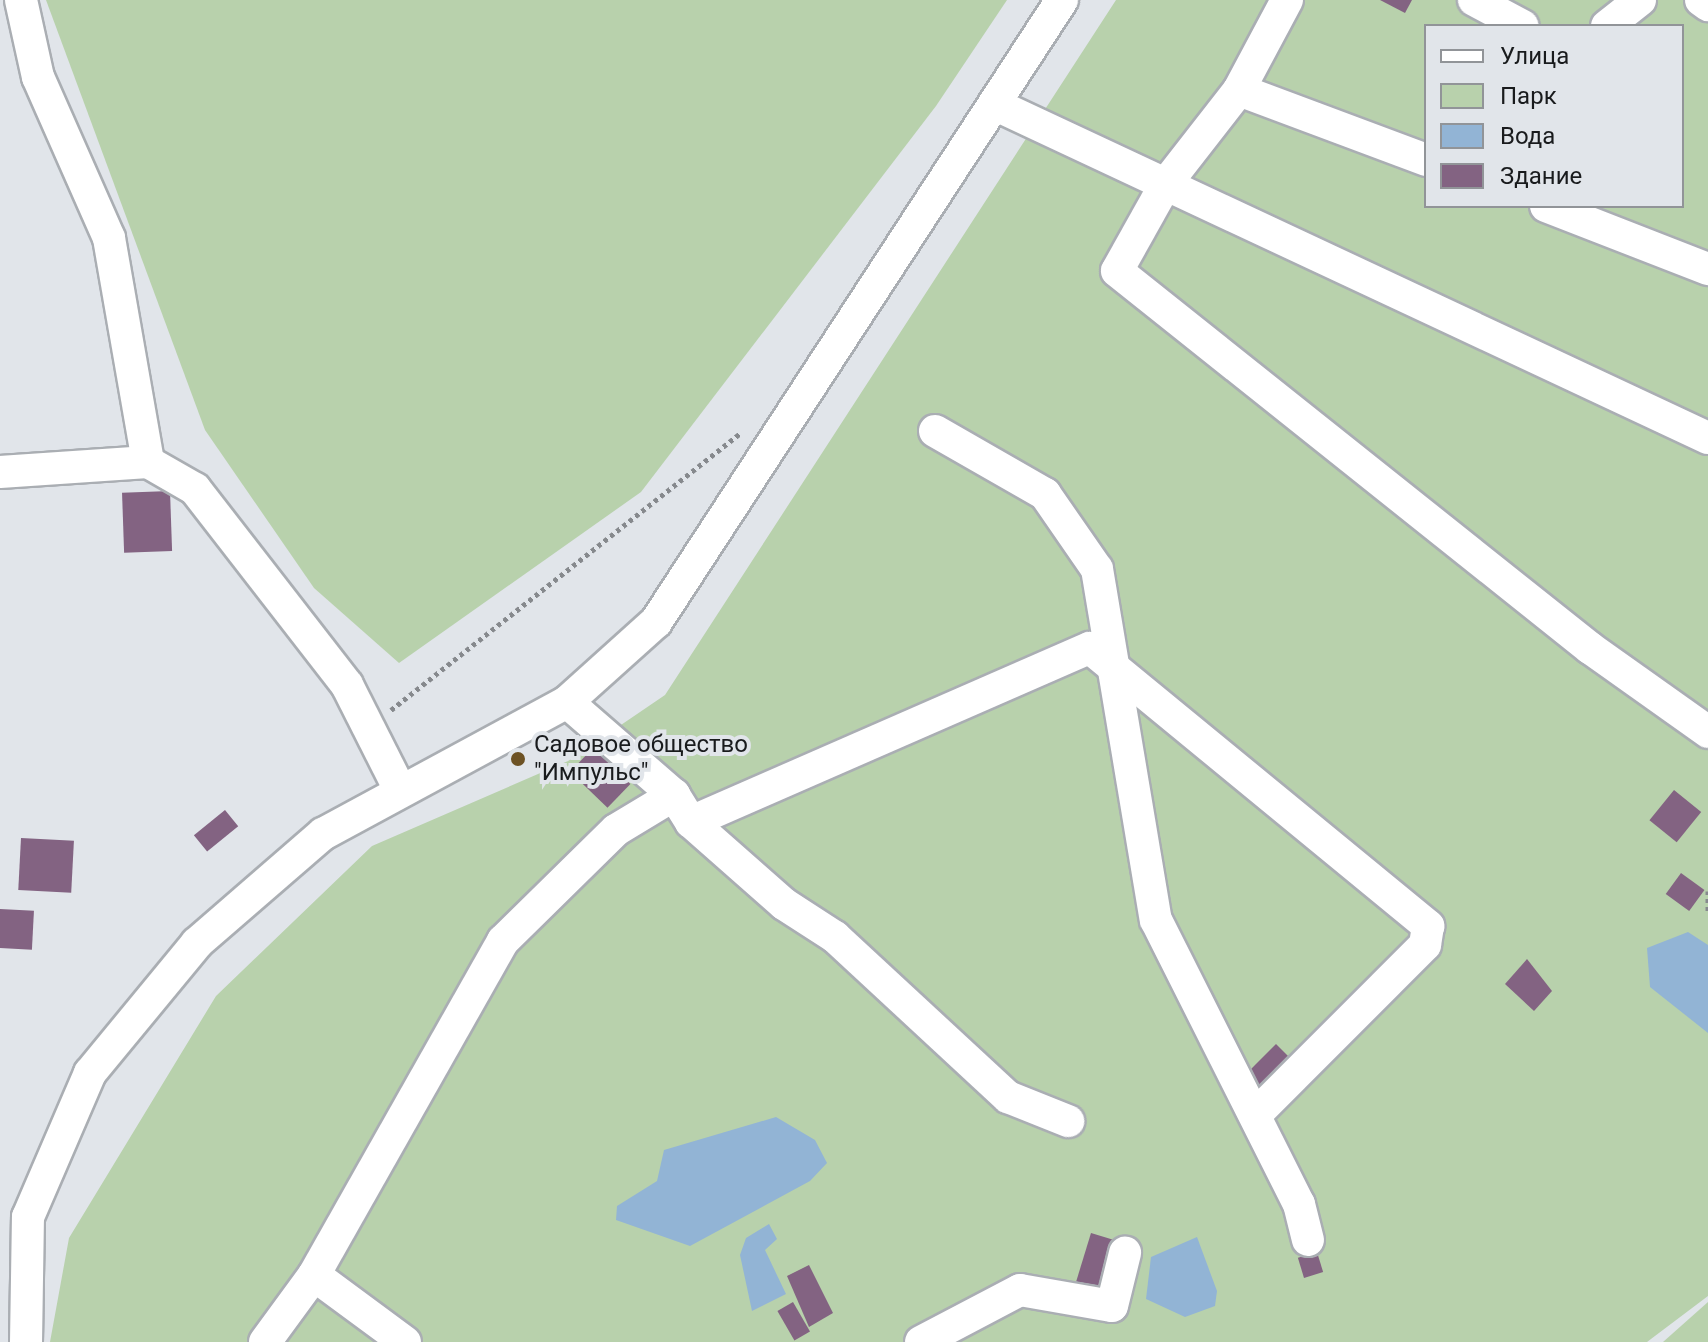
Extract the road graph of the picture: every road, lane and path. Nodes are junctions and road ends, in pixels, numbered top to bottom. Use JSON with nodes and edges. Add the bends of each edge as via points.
{"nodes":[{"id":1,"x":21,"y":0,"type":"edge"},
{"id":2,"x":1062,"y":0,"type":"edge"},
{"id":3,"x":1287,"y":0,"type":"edge"},
{"id":4,"x":1474,"y":0,"type":"edge"},
{"id":5,"x":1640,"y":0,"type":"edge"},
{"id":6,"x":1701,"y":0,"type":"edge"},
{"id":7,"x":1708,"y":5,"type":"edge"},
{"id":8,"x":1519,"y":24,"type":"edge"},
{"id":9,"x":1610,"y":24,"type":"edge"},
{"id":10,"x":1239,"y":90,"type":"junction"},
{"id":11,"x":994,"y":104,"type":"junction"},
{"id":12,"x":1424,"y":159,"type":"edge"},
{"id":13,"x":1165,"y":185,"type":"junction"},
{"id":14,"x":1551,"y":208,"type":"edge"},
{"id":15,"x":1708,"y":269,"type":"edge"},
{"id":16,"x":752,"y":423,"type":"dead end"},
{"id":17,"x":935,"y":431,"type":"dead end"},
{"id":18,"x":1708,"y":438,"type":"edge"},
{"id":19,"x":148,"y":462,"type":"junction"},
{"id":20,"x":0,"y":472,"type":"edge"},
{"id":21,"x":1109,"y":664,"type":"junction"},
{"id":22,"x":567,"y":702,"type":"junction"},
{"id":23,"x":368,"y":728,"type":"junction"},
{"id":24,"x":1708,"y":732,"type":"edge"},
{"id":25,"x":399,"y":788,"type":"junction"},
{"id":26,"x":674,"y":795,"type":"junction"},
{"id":27,"x":691,"y":822,"type":"junction"},
{"id":28,"x":1708,"y":891,"type":"edge"},
{"id":29,"x":1708,"y":912,"type":"edge"},
{"id":30,"x":1256,"y":1114,"type":"junction"},
{"id":31,"x":1068,"y":1121,"type":"dead end"},
{"id":32,"x":14,"y":1221,"type":"edge"},
{"id":33,"x":1308,"y":1240,"type":"dead end"},
{"id":34,"x":1125,"y":1253,"type":"dead end"},
{"id":35,"x":314,"y":1275,"type":"junction"},
{"id":36,"x":26,"y":1342,"type":"edge"},
{"id":37,"x":265,"y":1342,"type":"edge"},
{"id":38,"x":405,"y":1342,"type":"edge"},
{"id":39,"x":921,"y":1342,"type":"edge"}],
"edges":[{"from":1,"to":19,"type":"street","via":[[38,77],[109,238]]},
{"from":2,"to":11,"type":"street"},
{"from":3,"to":10,"type":"street"},
{"from":4,"to":8,"type":"street"},
{"from":5,"to":9,"type":"street"},
{"from":6,"to":7,"type":"street"},
{"from":10,"to":12,"type":"street"},
{"from":10,"to":13,"type":"street"},
{"from":11,"to":13,"type":"street"},
{"from":11,"to":22,"type":"street","via":[[656,622]]},
{"from":13,"to":18,"type":"street"},
{"from":13,"to":24,"type":"street","via":[[1117,271],[1590,648]]},
{"from":14,"to":15,"type":"street"},
{"from":16,"to":23,"type":"path"},
{"from":17,"to":21,"type":"street","via":[[1045,494],[1097,569]]},
{"from":19,"to":20,"type":"street"},
{"from":19,"to":23,"type":"street","via":[[195,489],[273,580]]},
{"from":21,"to":27,"type":"street","via":[[1090,648]]},
{"from":21,"to":30,"type":"street","via":[[1156,920]]},
{"from":21,"to":30,"type":"street","via":[[1428,926],[1425,945]]},
{"from":22,"to":25,"type":"street"},
{"from":22,"to":26,"type":"street"},
{"from":23,"to":25,"type":"street"},
{"from":25,"to":32,"type":"street","via":[[323,834],[197,943],[90,1073]]},
{"from":26,"to":27,"type":"street"},
{"from":26,"to":35,"type":"street","via":[[616,830],[503,941]]},
{"from":27,"to":31,"type":"street","via":[[784,904],[835,937],[1008,1097]]},
{"from":28,"to":29,"type":"path"},
{"from":30,"to":33,"type":"street"},
{"from":32,"to":36,"type":"street"},
{"from":34,"to":39,"type":"street","via":[[1112,1306],[1020,1290]]},
{"from":35,"to":37,"type":"street"},
{"from":35,"to":38,"type":"street"}]}
